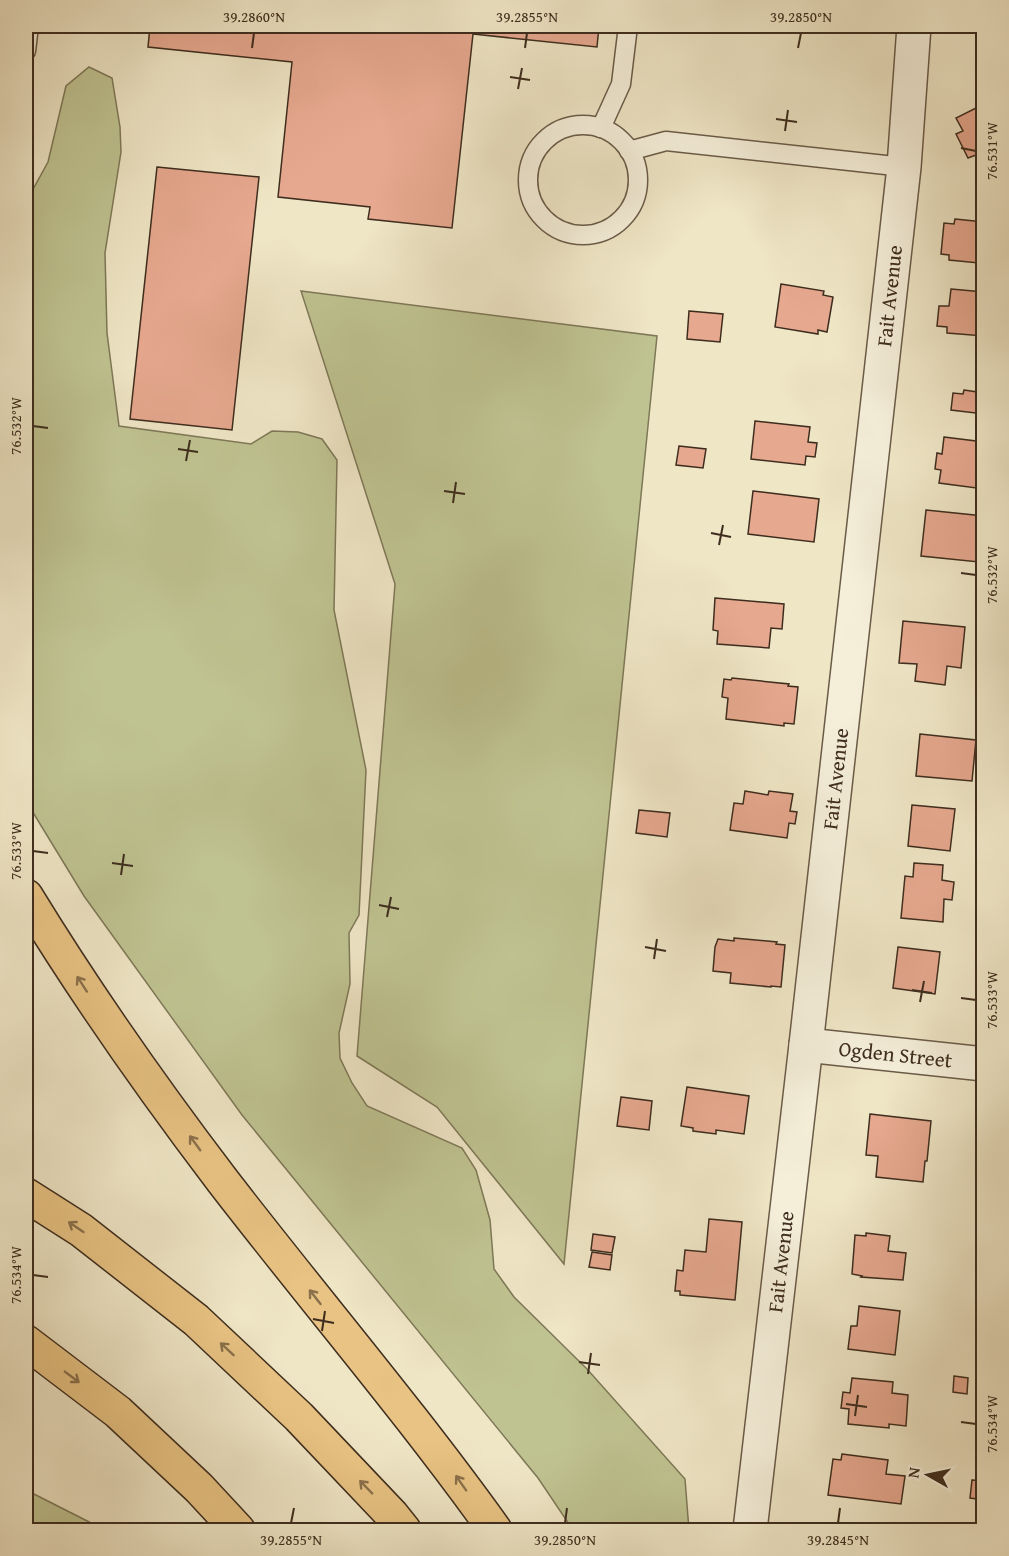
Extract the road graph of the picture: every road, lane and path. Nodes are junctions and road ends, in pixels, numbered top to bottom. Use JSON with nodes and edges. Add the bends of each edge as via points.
{"nodes":[{"id":1,"x":29,"y":26,"type":"edge"},
{"id":2,"x":628,"y":26,"type":"edge"},
{"id":3,"x":914,"y":26,"type":"edge"},
{"id":4,"x":26,"y":51,"type":"edge"},
{"id":5,"x":601,"y":128,"type":"junction"},
{"id":6,"x":629,"y":151,"type":"junction"},
{"id":7,"x":904,"y":167,"type":"junction"},
{"id":8,"x":26,"y":896,"type":"edge"},
{"id":9,"x":806,"y":1045,"type":"junction"},
{"id":10,"x":984,"y":1064,"type":"edge"},
{"id":11,"x":26,"y":1195,"type":"edge"},
{"id":12,"x":26,"y":1342,"type":"edge"},
{"id":13,"x":238,"y":1530,"type":"edge"},
{"id":14,"x":404,"y":1530,"type":"edge"},
{"id":15,"x":495,"y":1530,"type":"edge"},
{"id":16,"x":750,"y":1530,"type":"edge"}],
"edges":[{"from":1,"to":4,"type":"lane"},
{"from":2,"to":5,"type":"lane","via":[[621,84]]},
{"from":3,"to":7,"type":"street","name":"Fait Avenue"},
{"from":5,"to":6,"type":"lane","via":[[617,137]]},
{"from":5,"to":6,"type":"lane","via":[[565,128],[549,136],[536,150],[529,167],[528,185],[532,204],[543,219],[557,230],[592,235],[623,218],[638,185]]},
{"from":6,"to":7,"type":"lane","via":[[666,141]]},
{"from":7,"to":9,"type":"street","name":"Fait Avenue"},
{"from":15,"to":8,"type":"highway","one_way":true,"via":[[122,1045]]},
{"from":9,"to":10,"type":"street","name":"Ogden Street"},
{"from":9,"to":16,"type":"street","name":"Fait Avenue"},
{"from":14,"to":11,"type":"highway","one_way":true,"via":[[299,1417],[196,1320],[81,1230]]},
{"from":12,"to":13,"type":"highway","one_way":true,"via":[[118,1412]]}]}
